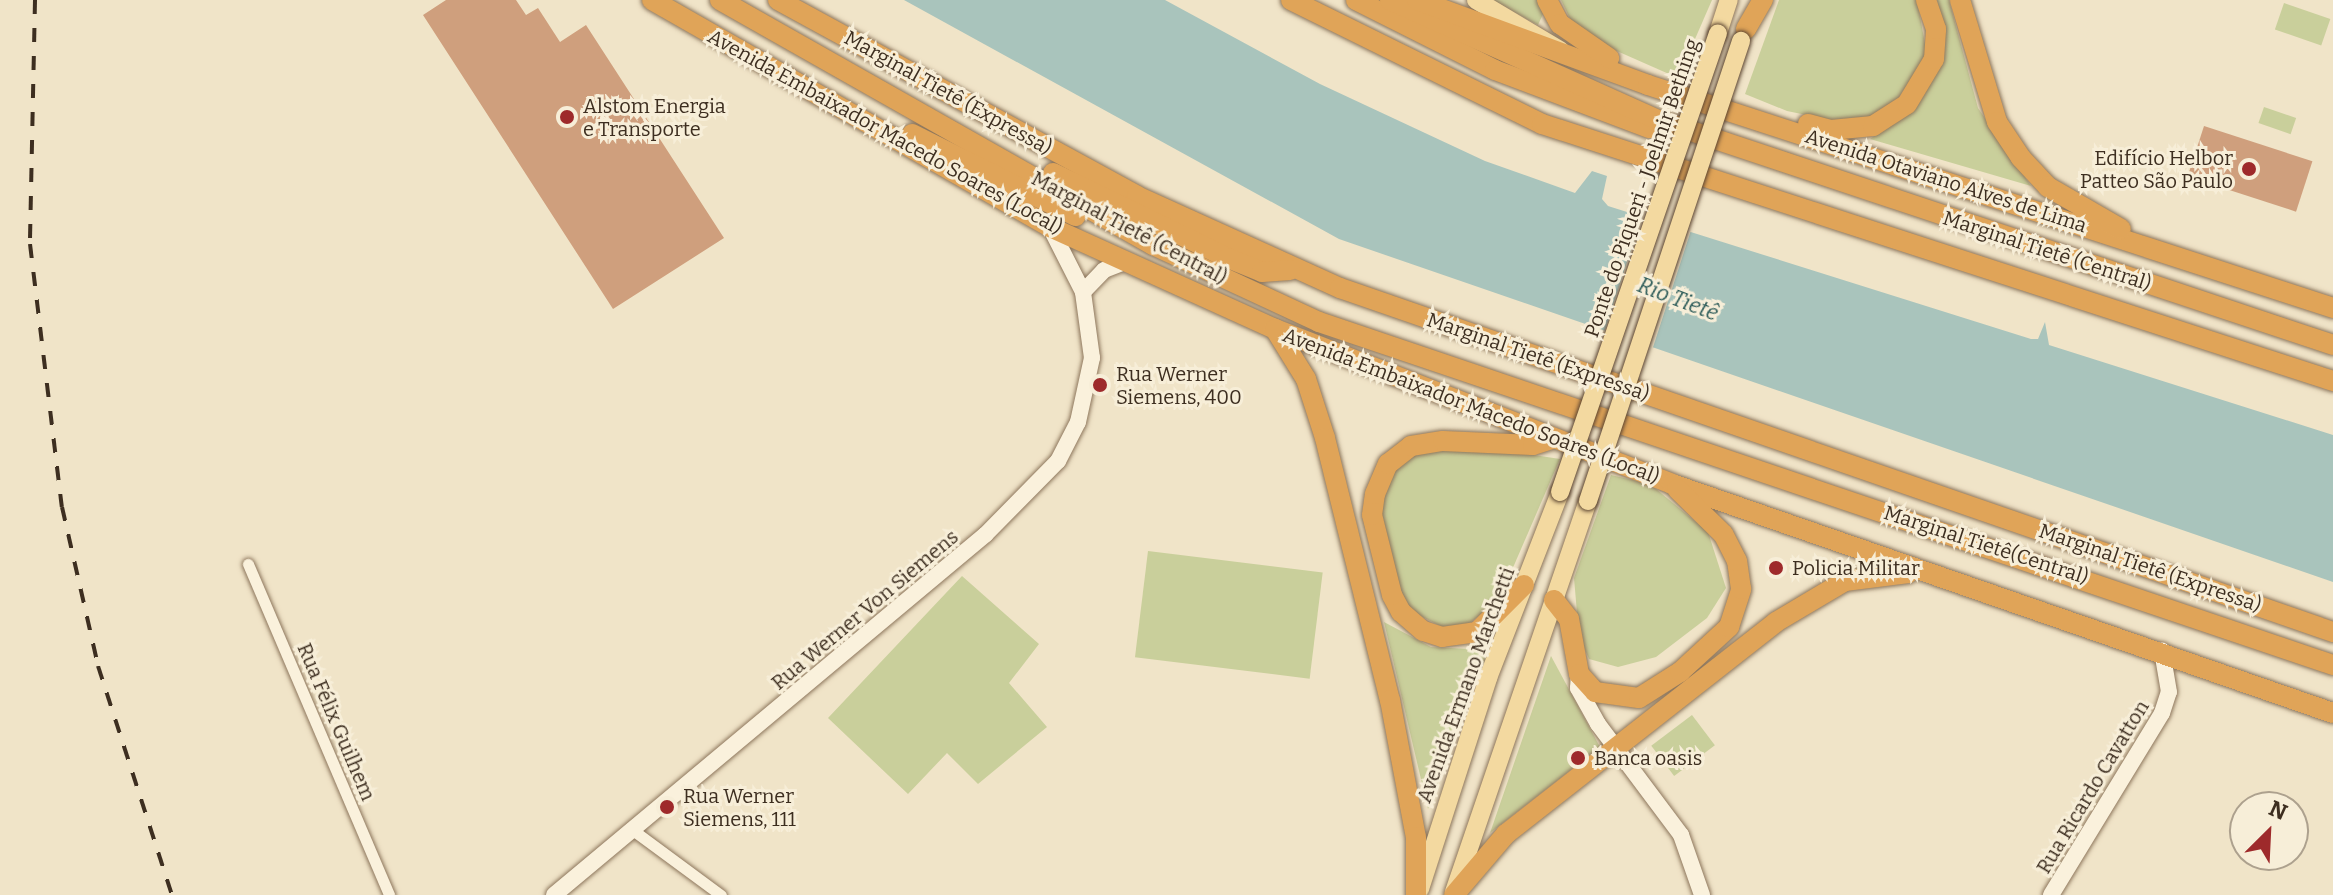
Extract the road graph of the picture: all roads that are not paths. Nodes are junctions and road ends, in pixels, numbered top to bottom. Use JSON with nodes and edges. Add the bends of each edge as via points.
{"nodes":[{"id":1,"x":652,"y":0,"type":"edge"},
{"id":2,"x":720,"y":0,"type":"edge"},
{"id":3,"x":778,"y":0,"type":"edge"},
{"id":4,"x":1291,"y":0,"type":"edge"},
{"id":5,"x":1356,"y":0,"type":"edge"},
{"id":6,"x":1390,"y":0,"type":"edge"},
{"id":7,"x":1417,"y":0,"type":"edge"},
{"id":8,"x":1476,"y":0,"type":"edge"},
{"id":9,"x":1547,"y":0,"type":"edge"},
{"id":10,"x":1729,"y":0,"type":"edge"},
{"id":11,"x":1756,"y":0,"type":"edge"},
{"id":12,"x":1763,"y":0,"type":"edge"},
{"id":13,"x":1926,"y":0,"type":"edge"},
{"id":14,"x":1960,"y":0,"type":"edge"},
{"id":15,"x":1744,"y":35,"type":"junction"},
{"id":16,"x":1560,"y":50,"type":"junction"},
{"id":17,"x":840,"y":65,"type":"junction"},
{"id":18,"x":1648,"y":85,"type":"junction"},
{"id":19,"x":840,"y":108,"type":"junction"},
{"id":20,"x":1781,"y":127,"type":"junction"},
{"id":21,"x":1761,"y":157,"type":"junction"},
{"id":22,"x":1050,"y":227,"type":"junction"},
{"id":23,"x":2151,"y":249,"type":"junction"},
{"id":24,"x":1125,"y":262,"type":"junction"},
{"id":25,"x":1197,"y":267,"type":"junction"},
{"id":26,"x":1297,"y":270,"type":"junction"},
{"id":27,"x":1083,"y":292,"type":"junction"},
{"id":28,"x":2333,"y":308,"type":"edge"},
{"id":29,"x":1275,"y":329,"type":"junction"},
{"id":30,"x":2333,"y":345,"type":"edge"},
{"id":31,"x":2333,"y":381,"type":"edge"},
{"id":32,"x":1637,"y":433,"type":"joint"},
{"id":33,"x":1551,"y":439,"type":"junction"},
{"id":34,"x":1672,"y":484,"type":"junction"},
{"id":35,"x":1560,"y":492,"type":"joint"},
{"id":36,"x":248,"y":564,"type":"dead end"},
{"id":37,"x":1918,"y":572,"type":"junction"},
{"id":38,"x":1524,"y":585,"type":"junction"},
{"id":39,"x":1554,"y":600,"type":"junction"},
{"id":40,"x":2333,"y":632,"type":"edge"},
{"id":41,"x":2162,"y":651,"type":"junction"},
{"id":42,"x":2333,"y":665,"type":"edge"},
{"id":43,"x":1579,"y":674,"type":"junction"},
{"id":44,"x":2333,"y":713,"type":"edge"},
{"id":45,"x":1617,"y":749,"type":"junction"},
{"id":46,"x":630,"y":828,"type":"junction"},
{"id":47,"x":389,"y":895,"type":"edge"},
{"id":48,"x":554,"y":895,"type":"edge"},
{"id":49,"x":721,"y":895,"type":"edge"},
{"id":50,"x":1417,"y":895,"type":"edge"},
{"id":51,"x":1454,"y":895,"type":"edge"},
{"id":52,"x":1702,"y":895,"type":"edge"},
{"id":53,"x":2051,"y":895,"type":"edge"}],
"edges":[{"from":1,"to":19,"type":"highway","name":"Avenida Embaixador Macedo Soares (Local)"},
{"from":2,"to":17,"type":"highway","name":"Marginal Tietê (Central)"},
{"from":3,"to":26,"type":"highway","name":"Marginal Tietê (Expressa)","via":[[1137,196]]},
{"from":4,"to":31,"type":"highway","via":[[1542,124]]},
{"from":5,"to":21,"type":"highway","via":[[1568,101],[1722,151]]},
{"from":6,"to":21,"type":"highway","via":[[1519,61]]},
{"from":7,"to":16,"type":"highway","name":"Avenida Otaviano Alves de Lima"},
{"from":8,"to":16,"type":"main road","name":"Avenida Otaviano Alves de Lima"},
{"from":9,"to":18,"type":"highway","via":[[1575,38],[1636,71]]},
{"from":10,"to":35,"type":"main road","name":"Ponte do Piqueri - Joelmir Bething","bridge":true},
{"from":11,"to":15,"type":"main road"},
{"from":12,"to":15,"type":"highway"},
{"from":13,"to":20,"type":"highway","via":[[1936,29],[1934,59],[1907,104],[1873,126],[1831,130],[1799,121]]},
{"from":14,"to":23,"type":"highway","via":[[1997,122],[2021,158],[2048,187]]},
{"from":15,"to":39,"type":"main road","bridge":true},
{"from":16,"to":18,"type":"highway","name":"Avenida Otaviano Alves de Lima"},
{"from":17,"to":25,"type":"highway","name":"Marginal Tietê (Central)"},
{"from":17,"to":26,"type":"highway","via":[[867,71],[1076,185],[1228,258],[1262,272]]},
{"from":18,"to":20,"type":"highway","name":"Avenida Otaviano Alves de Lima"},
{"from":19,"to":22,"type":"highway","name":"Avenida Embaixador Macedo Soares (Local)"},
{"from":19,"to":25,"type":"highway","via":[[905,131],[1104,231]]},
{"from":20,"to":23,"type":"highway","name":"Avenida Otaviano Alves de Lima"},
{"from":21,"to":30,"type":"highway","name":"Marginal Tietê (Central)"},
{"from":22,"to":24,"type":"highway","name":"Avenida Embaixador Macedo Soares (Local)"},
{"from":22,"to":27,"type":"street","name":"Rua Werner Von Siemens"},
{"from":23,"to":28,"type":"highway","name":"Avenida Otaviano Alves de Lima"},
{"from":24,"to":27,"type":"street","via":[[1104,270]]},
{"from":24,"to":29,"type":"highway","name":"Avenida Embaixador Macedo Soares (Local)"},
{"from":25,"to":32,"type":"highway","name":"Marginal Tietê (Central)","via":[[1319,322]]},
{"from":26,"to":40,"type":"highway","name":"Marginal Tietê (Expressa)"},
{"from":27,"to":46,"type":"street","name":"Rua Werner Von Siemens","via":[[1090,327],[1089,391],[1078,422],[1042,482],[722,757]]},
{"from":29,"to":33,"type":"highway","name":"Avenida Embaixador Macedo Soares (Local)"},
{"from":29,"to":50,"type":"highway","via":[[1306,379],[1329,452],[1390,700],[1416,837]]},
{"from":32,"to":42,"type":"highway","name":"Marginal Tietê(Central)","via":[[2105,584]]},
{"from":33,"to":34,"type":"highway","name":"Avenida Embaixador Macedo Soares (Local)"},
{"from":33,"to":38,"type":"highway","via":[[1533,445],[1443,441],[1411,446],[1388,464],[1375,494],[1372,515],[1392,595],[1401,612],[1423,631],[1442,637],[1477,632]]},
{"from":34,"to":37,"type":"highway","name":"Avenida Embaixador Macedo Soares (Local)"},
{"from":34,"to":43,"type":"highway","via":[[1731,548],[1740,576],[1736,613],[1680,672],[1639,698],[1610,699]]},
{"from":35,"to":38,"type":"main road","name":"Avenida Ermano Marchetti"},
{"from":36,"to":47,"type":"street","name":"Rua Félix Guilhem"},
{"from":37,"to":41,"type":"highway","name":"Avenida Embaixador Macedo Soares (Local)"},
{"from":37,"to":45,"type":"highway","via":[[1866,576],[1820,592]]},
{"from":38,"to":50,"type":"main road","name":"Avenida Ermano Marchetti"},
{"from":39,"to":43,"type":"highway","via":[[1569,619]]},
{"from":39,"to":51,"type":"main road"},
{"from":41,"to":44,"type":"highway","name":"Avenida Embaixador Macedo Soares (Local)"},
{"from":41,"to":53,"type":"street","name":"Rua Ricardo Cavatton","via":[[2169,692],[2162,713]]},
{"from":43,"to":45,"type":"street","via":[[1578,688]]},
{"from":45,"to":51,"type":"highway","via":[[1506,834]]},
{"from":45,"to":52,"type":"street","via":[[1681,835]]},
{"from":46,"to":48,"type":"street","name":"Rua Werner Von Siemens"},
{"from":46,"to":49,"type":"street"}]}
